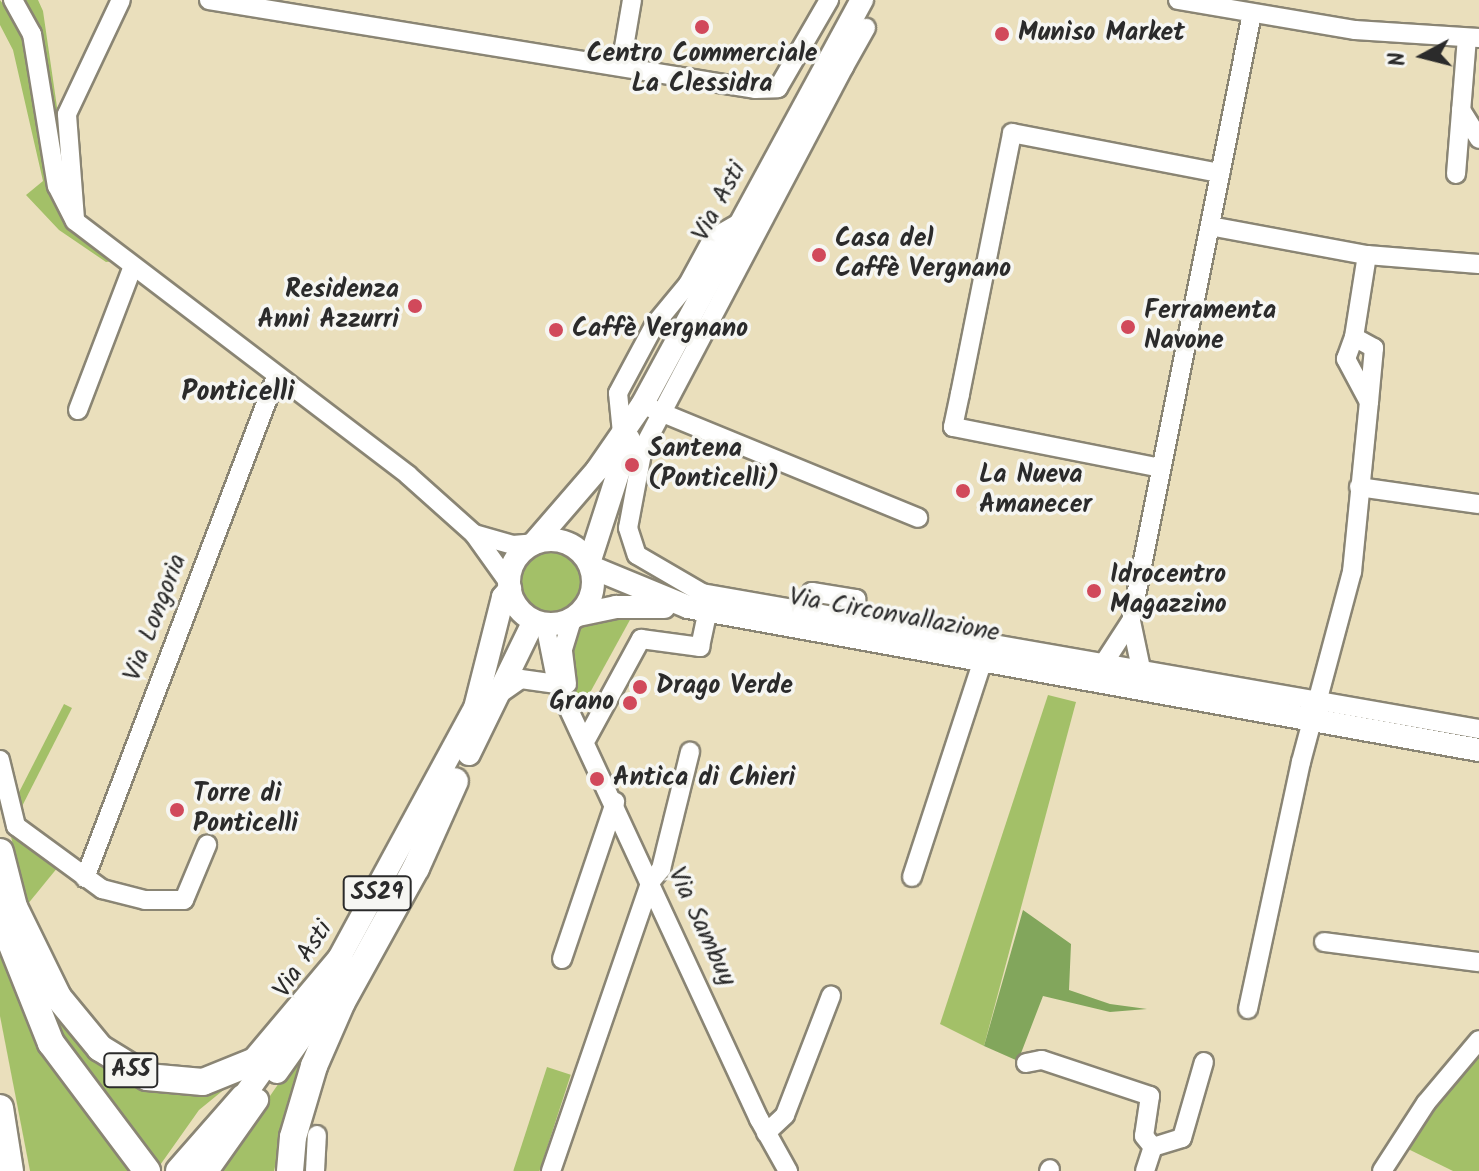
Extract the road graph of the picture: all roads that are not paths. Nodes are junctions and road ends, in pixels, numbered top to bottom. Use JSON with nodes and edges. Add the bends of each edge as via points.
{"nodes":[{"id":1,"x":13,"y":0,"type":"edge"},
{"id":2,"x":121,"y":0,"type":"edge"},
{"id":3,"x":209,"y":0,"type":"edge"},
{"id":4,"x":632,"y":0,"type":"edge"},
{"id":5,"x":829,"y":0,"type":"edge"},
{"id":6,"x":855,"y":0,"type":"edge"},
{"id":7,"x":862,"y":0,"type":"edge"},
{"id":8,"x":1178,"y":0,"type":"edge"},
{"id":9,"x":1252,"y":14,"type":"junction"},
{"id":10,"x":856,"y":27,"type":"junction"},
{"id":11,"x":1473,"y":38,"type":"edge"},
{"id":12,"x":621,"y":65,"type":"junction"},
{"id":13,"x":1461,"y":110,"type":"junction"},
{"id":14,"x":799,"y":132,"type":"junction"},
{"id":15,"x":1479,"y":139,"type":"edge"},
{"id":16,"x":1220,"y":173,"type":"junction"},
{"id":17,"x":1456,"y":174,"type":"dead end"},
{"id":18,"x":75,"y":221,"type":"junction"},
{"id":19,"x":741,"y":222,"type":"junction"},
{"id":20,"x":1210,"y":226,"type":"junction"},
{"id":21,"x":1367,"y":255,"type":"junction"},
{"id":22,"x":1479,"y":264,"type":"edge"},
{"id":23,"x":133,"y":266,"type":"junction"},
{"id":24,"x":705,"y":322,"type":"junction"},
{"id":25,"x":1354,"y":337,"type":"junction"},
{"id":26,"x":1373,"y":365,"type":"junction"},
{"id":27,"x":276,"y":377,"type":"junction"},
{"id":28,"x":1357,"y":380,"type":"junction"},
{"id":29,"x":1369,"y":402,"type":"junction"},
{"id":30,"x":650,"y":408,"type":"junction"},
{"id":31,"x":78,"y":410,"type":"dead end"},
{"id":32,"x":622,"y":433,"type":"junction"},
{"id":33,"x":1161,"y":468,"type":"junction"},
{"id":34,"x":1359,"y":487,"type":"junction"},
{"id":35,"x":1479,"y":504,"type":"edge"},
{"id":36,"x":918,"y":518,"type":"dead end"},
{"id":37,"x":604,"y":519,"type":"junction"},
{"id":38,"x":474,"y":534,"type":"junction"},
{"id":39,"x":534,"y":543,"type":"junction"},
{"id":40,"x":590,"y":565,"type":"junction"},
{"id":41,"x":629,"y":585,"type":"junction"},
{"id":42,"x":509,"y":586,"type":"junction"},
{"id":43,"x":702,"y":604,"type":"junction"},
{"id":44,"x":575,"y":617,"type":"junction"},
{"id":45,"x":801,"y":620,"type":"junction"},
{"id":46,"x":1131,"y":621,"type":"junction"},
{"id":47,"x":540,"y":622,"type":"junction"},
{"id":48,"x":854,"y":629,"type":"junction"},
{"id":49,"x":983,"y":660,"type":"junction"},
{"id":50,"x":1097,"y":672,"type":"junction"},
{"id":51,"x":1144,"y":680,"type":"junction"},
{"id":52,"x":557,"y":684,"type":"junction"},
{"id":53,"x":501,"y":693,"type":"junction"},
{"id":54,"x":570,"y":703,"type":"junction"},
{"id":55,"x":1316,"y":713,"type":"junction"},
{"id":56,"x":1479,"y":729,"type":"edge"},
{"id":57,"x":587,"y":738,"type":"junction"},
{"id":58,"x":1479,"y":750,"type":"edge"},
{"id":59,"x":690,"y":752,"type":"dead end"},
{"id":60,"x":0,"y":760,"type":"edge"},
{"id":61,"x":455,"y":781,"type":"junction"},
{"id":62,"x":615,"y":802,"type":"junction"},
{"id":63,"x":207,"y":845,"type":"dead end"},
{"id":64,"x":0,"y":852,"type":"edge"},
{"id":65,"x":912,"y":877,"type":"dead end"},
{"id":66,"x":85,"y":878,"type":"junction"},
{"id":67,"x":651,"y":881,"type":"junction"},
{"id":68,"x":0,"y":915,"type":"edge"},
{"id":69,"x":1324,"y":942,"type":"dead end"},
{"id":70,"x":562,"y":959,"type":"dead end"},
{"id":71,"x":340,"y":960,"type":"junction"},
{"id":72,"x":1479,"y":962,"type":"edge"},
{"id":73,"x":831,"y":996,"type":"dead end"},
{"id":74,"x":1248,"y":1009,"type":"dead end"},
{"id":75,"x":1479,"y":1040,"type":"edge"},
{"id":76,"x":1204,"y":1062,"type":"dead end"},
{"id":77,"x":1026,"y":1063,"type":"dead end"},
{"id":78,"x":244,"y":1097,"type":"junction"},
{"id":79,"x":0,"y":1108,"type":"edge"},
{"id":80,"x":766,"y":1133,"type":"junction"},
{"id":81,"x":317,"y":1135,"type":"dead end"},
{"id":82,"x":1153,"y":1147,"type":"junction"},
{"id":83,"x":142,"y":1164,"type":"edge"},
{"id":84,"x":10,"y":1171,"type":"edge"},
{"id":85,"x":179,"y":1171,"type":"edge"},
{"id":86,"x":191,"y":1171,"type":"edge"},
{"id":87,"x":207,"y":1171,"type":"edge"},
{"id":88,"x":290,"y":1171,"type":"edge"},
{"id":89,"x":315,"y":1171,"type":"edge"},
{"id":90,"x":551,"y":1171,"type":"edge"},
{"id":91,"x":788,"y":1171,"type":"edge"},
{"id":92,"x":1145,"y":1171,"type":"edge"},
{"id":93,"x":1382,"y":1171,"type":"edge"}],
"edges":[{"from":1,"to":18,"type":"street","via":[[32,34],[57,186]]},
{"from":2,"to":18,"type":"street","via":[[67,114]]},
{"from":3,"to":12,"type":"street"},
{"from":4,"to":12,"type":"street"},
{"from":5,"to":12,"type":"street","via":[[778,88]]},
{"from":6,"to":10,"type":"main road","name":"Via Asti"},
{"from":7,"to":10,"type":"main road","name":"Via Asti"},
{"from":8,"to":9,"type":"street"},
{"from":9,"to":11,"type":"street","via":[[1355,30]]},
{"from":9,"to":16,"type":"street"},
{"from":10,"to":14,"type":"main road","name":"Via Asti"},
{"from":11,"to":13,"type":"street"},
{"from":13,"to":15,"type":"street"},
{"from":13,"to":17,"type":"street"},
{"from":14,"to":19,"type":"main road","name":"Via Asti"},
{"from":14,"to":24,"type":"street"},
{"from":16,"to":20,"type":"street"},
{"from":16,"to":33,"type":"street","via":[[1012,133],[955,416],[953,427]]},
{"from":18,"to":23,"type":"street"},
{"from":19,"to":24,"type":"main road","name":"Via Asti"},
{"from":19,"to":32,"type":"street","via":[[713,238],[688,284],[655,324],[618,393]]},
{"from":20,"to":21,"type":"street"},
{"from":20,"to":33,"type":"street"},
{"from":21,"to":22,"type":"street"},
{"from":21,"to":25,"type":"street"},
{"from":23,"to":27,"type":"street"},
{"from":23,"to":31,"type":"street"},
{"from":24,"to":30,"type":"main road","name":"Via Asti"},
{"from":25,"to":26,"type":"street","via":[[1374,348]]},
{"from":25,"to":28,"type":"street","via":[[1346,359]]},
{"from":26,"to":28,"type":"street"},
{"from":26,"to":29,"type":"street"},
{"from":27,"to":38,"type":"street","via":[[408,475]]},
{"from":27,"to":66,"type":"street","name":"Via Longoria"},
{"from":28,"to":29,"type":"street"},
{"from":29,"to":34,"type":"street"},
{"from":30,"to":32,"type":"main road","name":"Via Asti"},
{"from":30,"to":36,"type":"street"},
{"from":30,"to":37,"type":"main road","name":"Via Asti"},
{"from":30,"to":43,"type":"street","via":[[629,509],[630,543],[646,563]]},
{"from":32,"to":39,"type":"main road","name":"Via Asti"},
{"from":33,"to":46,"type":"street"},
{"from":34,"to":35,"type":"street"},
{"from":34,"to":55,"type":"street","via":[[1352,572]]},
{"from":37,"to":40,"type":"main road","name":"Via Asti"},
{"from":37,"to":41,"type":"main road","via":[[609,555]]},
{"from":38,"to":39,"type":"street","via":[[504,544]]},
{"from":38,"to":42,"type":"street"},
{"from":39,"to":40,"type":"main road","via":[[547,539],[572,544]]},
{"from":39,"to":42,"type":"main road","via":[[516,559]]},
{"from":40,"to":41,"type":"main road","name":"Via Circonvallazione"},
{"from":40,"to":44,"type":"main road","via":[[592,593]]},
{"from":41,"to":43,"type":"main road","name":"Via Circonvallazione"},
{"from":42,"to":47,"type":"main road","via":[[518,608]]},
{"from":42,"to":71,"type":"main road","name":"Via Asti","number":"SS29","via":[[475,708]]},
{"from":43,"to":44,"type":"main road","name":"Via Circonvallazione","via":[[616,607]]},
{"from":43,"to":45,"type":"main road","name":"Via Circonvallazione"},
{"from":43,"to":57,"type":"street","via":[[700,647],[641,639]]},
{"from":44,"to":47,"type":"main road"},
{"from":44,"to":54,"type":"street","name":"Via Sambuy","via":[[563,649]]},
{"from":45,"to":48,"type":"main road","name":"Via Circonvallazione"},
{"from":45,"to":48,"type":"street","via":[[812,592],[856,599]]},
{"from":46,"to":50,"type":"street"},
{"from":46,"to":51,"type":"street"},
{"from":47,"to":52,"type":"street","name":"Via Sambuy"},
{"from":47,"to":53,"type":"main road","name":"Via Asti","number":"SS29","via":[[525,631]]},
{"from":48,"to":49,"type":"main road","name":"Via Circonvallazione"},
{"from":48,"to":50,"type":"street"},
{"from":49,"to":50,"type":"main road","name":"Via Circonvallazione"},
{"from":49,"to":65,"type":"street"},
{"from":50,"to":51,"type":"main road","name":"Via Circonvallazione"},
{"from":51,"to":55,"type":"main road","name":"Via Circonvallazione"},
{"from":52,"to":53,"type":"street","via":[[521,679]]},
{"from":52,"to":54,"type":"street","name":"Via Sambuy"},
{"from":53,"to":61,"type":"main road","name":"Via Asti","number":"SS29"},
{"from":54,"to":57,"type":"street","name":"Via Sambuy"},
{"from":55,"to":56,"type":"street"},
{"from":55,"to":58,"type":"main road","name":"Via Circonvallazione"},
{"from":55,"to":74,"type":"street"},
{"from":57,"to":62,"type":"street","name":"Via Sambuy"},
{"from":59,"to":67,"type":"street","via":[[661,869]]},
{"from":60,"to":66,"type":"street","via":[[16,826]]},
{"from":61,"to":87,"type":"main road","name":"Via Asti","number":"SS29","via":[[350,968]]},
{"from":61,"to":88,"type":"highway","via":[[314,1066],[293,1137]]},
{"from":62,"to":67,"type":"street","name":"Via Sambuy"},
{"from":62,"to":70,"type":"street"},
{"from":63,"to":66,"type":"street","via":[[184,900],[126,897]]},
{"from":64,"to":71,"type":"highway","number":"A55","via":[[14,907],[58,997],[100,1048],[147,1077],[203,1082],[255,1061]]},
{"from":67,"to":80,"type":"street","name":"Via Sambuy"},
{"from":67,"to":90,"type":"street"},
{"from":68,"to":83,"type":"highway","number":"A55","via":[[51,1043]]},
{"from":69,"to":72,"type":"street"},
{"from":71,"to":78,"type":"main road","name":"Via Asti","number":"SS29"},
{"from":73,"to":80,"type":"street","via":[[785,1115]]},
{"from":75,"to":93,"type":"street","via":[[1426,1103]]},
{"from":76,"to":82,"type":"street","via":[[1182,1138]]},
{"from":77,"to":82,"type":"street","via":[[1042,1060],[1150,1096],[1144,1136]]},
{"from":78,"to":85,"type":"highway"},
{"from":78,"to":86,"type":"main road","name":"Via Asti","number":"SS29"},
{"from":79,"to":84,"type":"highway"},
{"from":80,"to":91,"type":"street","name":"Via Sambuy"},
{"from":81,"to":89,"type":"street"},
{"from":82,"to":92,"type":"street"}]}
